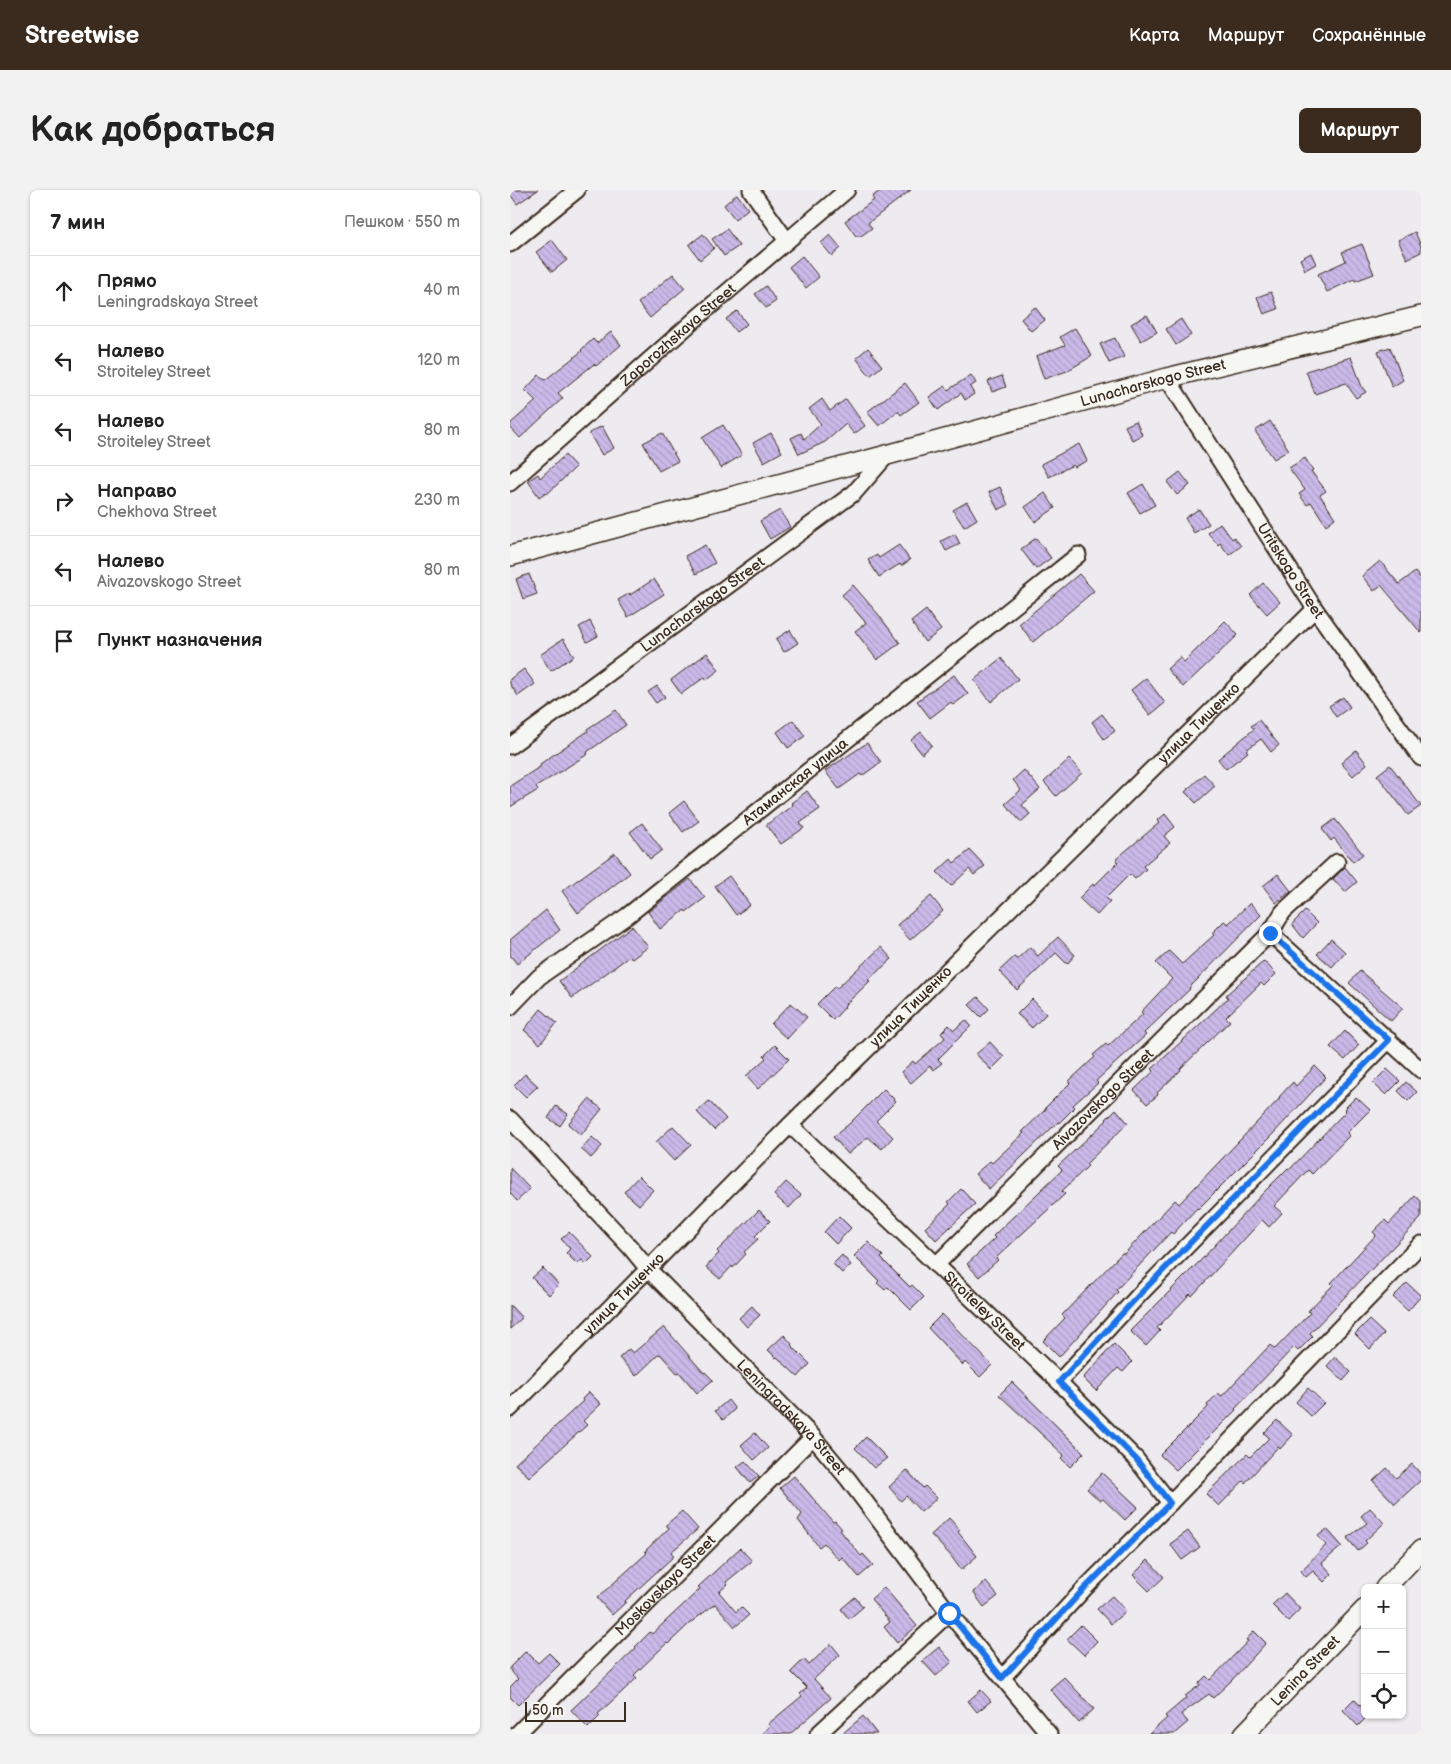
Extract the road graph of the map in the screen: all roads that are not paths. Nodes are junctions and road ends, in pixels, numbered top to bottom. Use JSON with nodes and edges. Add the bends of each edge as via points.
{"nodes":[{"id":1,"x":578,"y":190,"type":"edge"},
{"id":2,"x":751,"y":190,"type":"edge"},
{"id":3,"x":847,"y":190,"type":"edge"},
{"id":4,"x":787,"y":241,"type":"junction"},
{"id":5,"x":510,"y":244,"type":"edge"},
{"id":6,"x":1421,"y":316,"type":"edge"},
{"id":7,"x":1167,"y":378,"type":"junction"},
{"id":8,"x":887,"y":455,"type":"junction"},
{"id":9,"x":510,"y":483,"type":"edge"},
{"id":10,"x":1078,"y":555,"type":"dead end"},
{"id":11,"x":510,"y":556,"type":"edge"},
{"id":12,"x":1315,"y":608,"type":"junction"},
{"id":13,"x":510,"y":746,"type":"edge"},
{"id":14,"x":1421,"y":758,"type":"edge"},
{"id":15,"x":1337,"y":862,"type":"dead end"},
{"id":16,"x":1270,"y":933,"type":"junction"},
{"id":17,"x":510,"y":1007,"type":"edge"},
{"id":18,"x":1389,"y":1040,"type":"junction"},
{"id":19,"x":1421,"y":1070,"type":"edge"},
{"id":20,"x":510,"y":1119,"type":"edge"},
{"id":21,"x":790,"y":1125,"type":"junction"},
{"id":22,"x":1421,"y":1244,"type":"edge"},
{"id":23,"x":936,"y":1265,"type":"junction"},
{"id":24,"x":648,"y":1270,"type":"junction"},
{"id":25,"x":1059,"y":1382,"type":"junction"},
{"id":26,"x":510,"y":1409,"type":"edge"},
{"id":27,"x":813,"y":1437,"type":"junction"},
{"id":28,"x":1170,"y":1503,"type":"junction"},
{"id":29,"x":1421,"y":1550,"type":"edge"},
{"id":30,"x":1389,"y":1584,"type":"edge"},
{"id":31,"x":1361,"y":1612,"type":"edge"},
{"id":32,"x":949,"y":1613,"type":"junction"},
{"id":33,"x":1002,"y":1678,"type":"junction"},
{"id":34,"x":517,"y":1734,"type":"edge"},
{"id":35,"x":818,"y":1734,"type":"edge"},
{"id":36,"x":1049,"y":1734,"type":"edge"},
{"id":37,"x":1244,"y":1734,"type":"edge"}],
"edges":[{"from":1,"to":5,"type":"street"},
{"from":2,"to":4,"type":"street"},
{"from":3,"to":4,"type":"street","name":"Zaporozhskaya Street"},
{"from":4,"to":9,"type":"street","name":"Zaporozhskaya Street"},
{"from":6,"to":7,"type":"main road","name":"Lunacharskogo Street"},
{"from":7,"to":8,"type":"main road","name":"Lunacharskogo Street"},
{"from":7,"to":12,"type":"street","name":"Uritskogo Street"},
{"from":8,"to":11,"type":"main road","name":"Lunacharskogo Street"},
{"from":8,"to":13,"type":"street","name":"Lunacharskogo Street","via":[[854,493]]},
{"from":10,"to":17,"type":"street","name":"Атаманская улица","via":[[627,916],[539,977]]},
{"from":12,"to":14,"type":"street","name":"Uritskogo Street"},
{"from":12,"to":21,"type":"street","name":"улица Тищенко"},
{"from":15,"to":16,"type":"street","name":"Aivazovskogo Street","via":[[1283,912]]},
{"from":16,"to":18,"type":"street"},
{"from":16,"to":23,"type":"street","name":"Aivazovskogo Street"},
{"from":18,"to":19,"type":"street"},
{"from":18,"to":25,"type":"street","via":[[1140,1294]]},
{"from":20,"to":24,"type":"street","name":"Leningradskaya Street"},
{"from":21,"to":23,"type":"street","name":"Stroiteley Street"},
{"from":21,"to":24,"type":"street","name":"улица Тищенко"},
{"from":22,"to":28,"type":"street"},
{"from":23,"to":25,"type":"street","name":"Stroiteley Street"},
{"from":24,"to":26,"type":"street","name":"улица Тищенко"},
{"from":24,"to":27,"type":"street","name":"Leningradskaya Street"},
{"from":25,"to":28,"type":"street","name":"Stroiteley Street","via":[[1136,1459]]},
{"from":27,"to":32,"type":"street","name":"Leningradskaya Street"},
{"from":27,"to":34,"type":"street","name":"Moskovskaya Street"},
{"from":28,"to":33,"type":"street"},
{"from":29,"to":30,"type":"main road"},
{"from":31,"to":37,"type":"main road","name":"Lenina Street"},
{"from":32,"to":33,"type":"street","name":"Leningradskaya Street"},
{"from":32,"to":35,"type":"street"},
{"from":33,"to":36,"type":"street","name":"Leningradskaya Street"}]}
